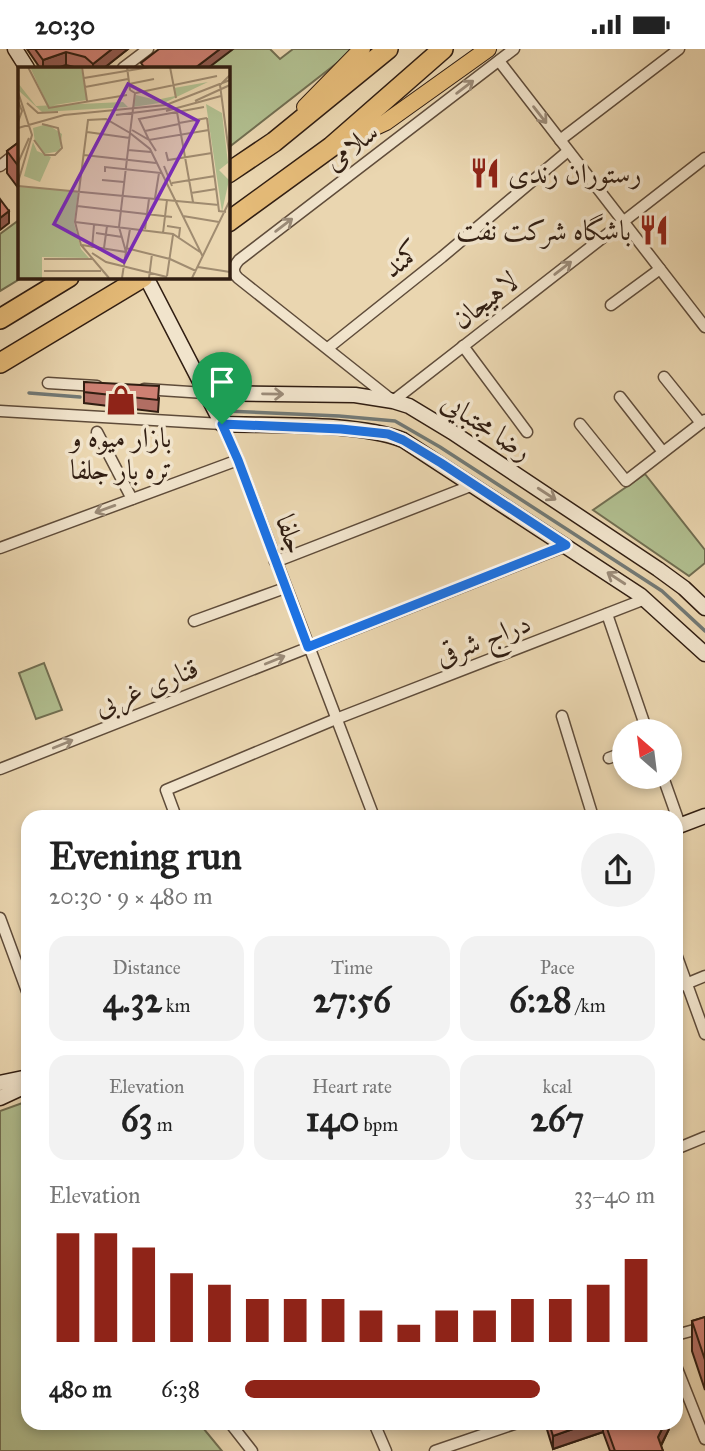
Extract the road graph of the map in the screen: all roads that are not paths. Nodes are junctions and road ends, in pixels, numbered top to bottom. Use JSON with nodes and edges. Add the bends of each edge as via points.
{"nodes":[{"id":1,"x":15,"y":49,"type":"edge"},
{"id":2,"x":148,"y":49,"type":"edge"},
{"id":3,"x":362,"y":49,"type":"edge"},
{"id":4,"x":388,"y":49,"type":"edge"},
{"id":5,"x":443,"y":49,"type":"edge"},
{"id":6,"x":514,"y":49,"type":"edge"},
{"id":7,"x":680,"y":49,"type":"edge"},
{"id":8,"x":493,"y":55,"type":"edge"},
{"id":9,"x":26,"y":67,"type":"edge"},
{"id":10,"x":124,"y":67,"type":"edge"},
{"id":11,"x":560,"y":140,"type":"junction"},
{"id":12,"x":274,"y":142,"type":"junction"},
{"id":13,"x":331,"y":147,"type":"junction"},
{"id":14,"x":568,"y":151,"type":"junction"},
{"id":15,"x":18,"y":152,"type":"edge"},
{"id":16,"x":705,"y":158,"type":"edge"},
{"id":17,"x":0,"y":166,"type":"edge"},
{"id":18,"x":229,"y":172,"type":"edge"},
{"id":19,"x":229,"y":221,"type":"edge"},
{"id":20,"x":623,"y":222,"type":"junction"},
{"id":21,"x":660,"y":269,"type":"junction"},
{"id":22,"x":67,"y":278,"type":"edge"},
{"id":23,"x":142,"y":278,"type":"edge"},
{"id":24,"x":145,"y":278,"type":"edge"},
{"id":25,"x":611,"y":305,"type":"dead end"},
{"id":26,"x":0,"y":319,"type":"edge"},
{"id":27,"x":705,"y":327,"type":"edge"},
{"id":28,"x":463,"y":346,"type":"junction"},
{"id":29,"x":328,"y":348,"type":"junction"},
{"id":30,"x":0,"y":363,"type":"edge"},
{"id":31,"x":664,"y":377,"type":"dead end"},
{"id":32,"x":48,"y":383,"type":"dead end"},
{"id":33,"x":113,"y":387,"type":"edge"},
{"id":34,"x":126,"y":388,"type":"edge"},
{"id":35,"x":205,"y":393,"type":"junction"},
{"id":36,"x":620,"y":397,"type":"dead end"},
{"id":37,"x":393,"y":401,"type":"junction"},
{"id":38,"x":0,"y":411,"type":"edge"},
{"id":39,"x":703,"y":421,"type":"edge"},
{"id":40,"x":222,"y":424,"type":"junction"},
{"id":41,"x":580,"y":424,"type":"dead end"},
{"id":42,"x":97,"y":432,"type":"dead end"},
{"id":43,"x":527,"y":432,"type":"dead end"},
{"id":44,"x":663,"y":452,"type":"junction"},
{"id":45,"x":238,"y":460,"type":"junction"},
{"id":46,"x":473,"y":485,"type":"junction"},
{"id":47,"x":132,"y":499,"type":"junction"},
{"id":48,"x":566,"y":545,"type":"junction"},
{"id":49,"x":0,"y":548,"type":"edge"},
{"id":50,"x":275,"y":562,"type":"junction"},
{"id":51,"x":285,"y":588,"type":"junction"},
{"id":52,"x":645,"y":599,"type":"junction"},
{"id":53,"x":705,"y":608,"type":"edge"},
{"id":54,"x":607,"y":614,"type":"junction"},
{"id":55,"x":194,"y":621,"type":"dead end"},
{"id":56,"x":308,"y":647,"type":"junction"},
{"id":57,"x":705,"y":654,"type":"edge"},
{"id":58,"x":562,"y":716,"type":"dead end"},
{"id":59,"x":336,"y":719,"type":"junction"},
{"id":60,"x":644,"y":719,"type":"edge"},
{"id":61,"x":612,"y":757,"type":"edge"},
{"id":62,"x":609,"y":758,"type":"dead end"},
{"id":63,"x":0,"y":769,"type":"edge"},
{"id":64,"x":667,"y":789,"type":"edge"},
{"id":65,"x":173,"y":810,"type":"edge"},
{"id":66,"x":371,"y":810,"type":"edge"},
{"id":67,"x":591,"y":810,"type":"edge"},
{"id":68,"x":673,"y":810,"type":"edge"},
{"id":69,"x":705,"y":816,"type":"edge"},
{"id":70,"x":683,"y":824,"type":"edge"},
{"id":71,"x":0,"y":918,"type":"edge"},
{"id":72,"x":21,"y":975,"type":"edge"},
{"id":73,"x":705,"y":976,"type":"edge"},
{"id":74,"x":683,"y":984,"type":"edge"},
{"id":75,"x":683,"y":989,"type":"edge"},
{"id":76,"x":705,"y":1034,"type":"edge"},
{"id":77,"x":21,"y":1078,"type":"edge"},
{"id":78,"x":0,"y":1083,"type":"edge"},
{"id":79,"x":21,"y":1088,"type":"edge"},
{"id":80,"x":0,"y":1098,"type":"edge"},
{"id":81,"x":705,"y":1137,"type":"edge"},
{"id":82,"x":683,"y":1146,"type":"edge"},
{"id":83,"x":705,"y":1327,"type":"edge"},
{"id":84,"x":683,"y":1333,"type":"edge"},
{"id":85,"x":683,"y":1384,"type":"edge"},
{"id":86,"x":236,"y":1430,"type":"edge"},
{"id":87,"x":377,"y":1430,"type":"edge"},
{"id":88,"x":486,"y":1430,"type":"edge"},
{"id":89,"x":705,"y":1439,"type":"edge"},
{"id":90,"x":253,"y":1451,"type":"edge"},
{"id":91,"x":387,"y":1451,"type":"edge"},
{"id":92,"x":435,"y":1451,"type":"edge"}],
"edges":[{"from":1,"to":9,"type":"main road"},
{"from":2,"to":10,"type":"street"},
{"from":3,"to":12,"type":"main road"},
{"from":4,"to":12,"type":"highway"},
{"from":5,"to":13,"type":"highway"},
{"from":6,"to":8,"type":"street","name":"سلامی"},
{"from":7,"to":11,"type":"street"},
{"from":8,"to":11,"type":"street","one_way":true},
{"from":8,"to":13,"type":"main road","via":[[386,122]]},
{"from":29,"to":8,"type":"street","name":"سلامی","one_way":true,"via":[[238,278],[233,269]]},
{"from":11,"to":14,"type":"street"},
{"from":12,"to":18,"type":"highway"},
{"from":13,"to":19,"type":"highway"},
{"from":14,"to":20,"type":"street"},
{"from":14,"to":29,"type":"street","name":"کمند"},
{"from":15,"to":17,"type":"street"},
{"from":16,"to":20,"type":"street","name":"لاهیجان"},
{"from":20,"to":21,"type":"street"},
{"from":28,"to":20,"type":"street","name":"لاهیجان","one_way":true},
{"from":21,"to":25,"type":"street"},
{"from":21,"to":27,"type":"street"},
{"from":22,"to":26,"type":"highway"},
{"from":23,"to":30,"type":"highway"},
{"from":24,"to":35,"type":"main road","name":"جلفا"},
{"from":28,"to":37,"type":"street","name":"لاهیجان"},
{"from":28,"to":43,"type":"street"},
{"from":29,"to":37,"type":"street"},
{"from":31,"to":39,"type":"street"},
{"from":32,"to":33,"type":"street"},
{"from":34,"to":35,"type":"street"},
{"from":35,"to":37,"type":"main road","name":"رضا مجتبایی","one_way":true,"via":[[355,395]]},
{"from":35,"to":40,"type":"main road","name":"جلفا"},
{"from":36,"to":44,"type":"street"},
{"from":37,"to":53,"type":"main road","name":"رضا مجتبایی","one_way":true,"via":[[452,432],[582,517],[670,577]]},
{"from":38,"to":40,"type":"street"},
{"from":39,"to":44,"type":"street"},
{"from":40,"to":45,"type":"street","name":"جلفا"},
{"from":40,"to":46,"type":"main road","name":"رضا مجتبایی","via":[[388,434]]},
{"from":41,"to":44,"type":"street","via":[[626,481]]},
{"from":42,"to":47,"type":"street"},
{"from":45,"to":47,"type":"street"},
{"from":45,"to":50,"type":"street","name":"جلفا"},
{"from":46,"to":48,"type":"main road","name":"رضا مجتبایی"},
{"from":46,"to":50,"type":"street"},
{"from":47,"to":49,"type":"street","one_way":true},
{"from":52,"to":48,"type":"main road","name":"رضا مجتبایی","one_way":true},
{"from":48,"to":56,"type":"street","name":"قناری غربی"},
{"from":50,"to":51,"type":"street","name":"جلفا"},
{"from":51,"to":55,"type":"street"},
{"from":51,"to":56,"type":"street","name":"جلفا"},
{"from":52,"to":54,"type":"street","name":"دراج شرقی"},
{"from":52,"to":57,"type":"main road","name":"رضا مجتبایی"},
{"from":54,"to":59,"type":"street","name":"دراج شرقی"},
{"from":54,"to":60,"type":"street"},
{"from":56,"to":59,"type":"street","name":"جلفا"},
{"from":63,"to":56,"type":"street","name":"قناری غربی","one_way":true},
{"from":58,"to":67,"type":"street"},
{"from":59,"to":65,"type":"street","name":"دراج شرقی","via":[[166,790]]},
{"from":59,"to":66,"type":"street","name":"جلفا"},
{"from":61,"to":62,"type":"street"},
{"from":64,"to":68,"type":"street"},
{"from":69,"to":70,"type":"main road"},
{"from":71,"to":72,"type":"street"},
{"from":73,"to":74,"type":"street"},
{"from":75,"to":76,"type":"street"},
{"from":77,"to":78,"type":"main road"},
{"from":79,"to":80,"type":"main road"},
{"from":81,"to":82,"type":"street"},
{"from":83,"to":84,"type":"street"},
{"from":85,"to":89,"type":"street"},
{"from":86,"to":90,"type":"street"},
{"from":87,"to":91,"type":"street"},
{"from":88,"to":92,"type":"street"}]}
